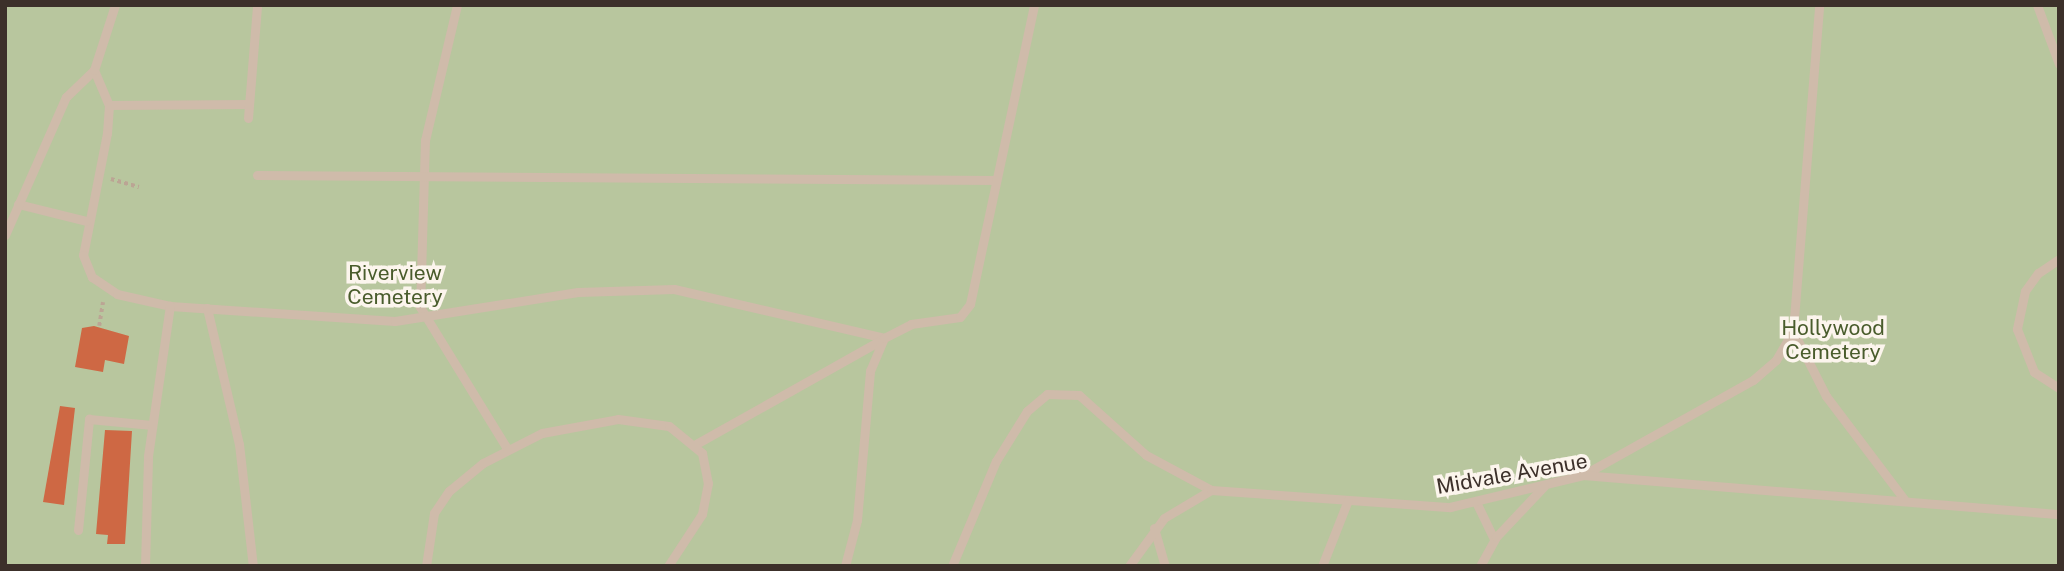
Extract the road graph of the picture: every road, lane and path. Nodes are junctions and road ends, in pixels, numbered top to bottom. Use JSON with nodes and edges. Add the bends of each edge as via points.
{"nodes":[{"id":1,"x":116,"y":5,"type":"edge"},
{"id":2,"x":257,"y":5,"type":"edge"},
{"id":3,"x":457,"y":5,"type":"edge"},
{"id":4,"x":1034,"y":5,"type":"edge"},
{"id":5,"x":1819,"y":5,"type":"edge"},
{"id":6,"x":2037,"y":5,"type":"edge"},
{"id":7,"x":2059,"y":64,"type":"edge"},
{"id":8,"x":94,"y":70,"type":"junction"},
{"id":9,"x":249,"y":104,"type":"junction"},
{"id":10,"x":108,"y":105,"type":"junction"},
{"id":11,"x":248,"y":118,"type":"dead end"},
{"id":12,"x":257,"y":175,"type":"dead end"},
{"id":13,"x":100,"y":176,"type":"junction"},
{"id":14,"x":422,"y":178,"type":"junction"},
{"id":15,"x":996,"y":180,"type":"junction"},
{"id":16,"x":139,"y":187,"type":"dead end"},
{"id":17,"x":18,"y":204,"type":"junction"},
{"id":18,"x":86,"y":221,"type":"junction"},
{"id":19,"x":5,"y":235,"type":"edge"},
{"id":20,"x":2059,"y":259,"type":"edge"},
{"id":21,"x":105,"y":290,"type":"junction"},
{"id":22,"x":170,"y":306,"type":"junction"},
{"id":23,"x":208,"y":308,"type":"junction"},
{"id":24,"x":425,"y":320,"type":"junction"},
{"id":25,"x":99,"y":326,"type":"dead end"},
{"id":26,"x":1793,"y":331,"type":"junction"},
{"id":27,"x":884,"y":338,"type":"junction"},
{"id":28,"x":2059,"y":388,"type":"edge"},
{"id":29,"x":152,"y":425,"type":"junction"},
{"id":30,"x":696,"y":444,"type":"junction"},
{"id":31,"x":506,"y":447,"type":"junction"},
{"id":32,"x":1583,"y":475,"type":"junction"},
{"id":33,"x":1545,"y":485,"type":"junction"},
{"id":34,"x":1211,"y":490,"type":"junction"},
{"id":35,"x":1903,"y":499,"type":"junction"},
{"id":36,"x":1348,"y":500,"type":"junction"},
{"id":37,"x":1475,"y":502,"type":"junction"},
{"id":38,"x":2059,"y":514,"type":"edge"},
{"id":39,"x":1154,"y":528,"type":"junction"},
{"id":40,"x":78,"y":530,"type":"dead end"},
{"id":41,"x":1494,"y":539,"type":"junction"},
{"id":42,"x":145,"y":566,"type":"edge"},
{"id":43,"x":253,"y":566,"type":"edge"},
{"id":44,"x":426,"y":566,"type":"edge"},
{"id":45,"x":668,"y":566,"type":"edge"},
{"id":46,"x":845,"y":566,"type":"edge"},
{"id":47,"x":952,"y":566,"type":"edge"},
{"id":48,"x":1129,"y":566,"type":"edge"},
{"id":49,"x":1165,"y":566,"type":"edge"},
{"id":50,"x":1322,"y":566,"type":"edge"},
{"id":51,"x":1480,"y":566,"type":"edge"}],
"edges":[{"from":1,"to":8,"type":"lane"},
{"from":2,"to":9,"type":"lane"},
{"from":3,"to":14,"type":"lane","via":[[429,111]]},
{"from":4,"to":15,"type":"lane"},
{"from":5,"to":26,"type":"lane"},
{"from":6,"to":7,"type":"lane"},
{"from":8,"to":10,"type":"lane"},
{"from":8,"to":17,"type":"lane","via":[[65,97]]},
{"from":9,"to":10,"type":"lane"},
{"from":9,"to":11,"type":"lane"},
{"from":10,"to":13,"type":"lane"},
{"from":12,"to":14,"type":"lane"},
{"from":13,"to":16,"type":"path"},
{"from":13,"to":18,"type":"lane"},
{"from":14,"to":15,"type":"lane"},
{"from":14,"to":24,"type":"lane","via":[[420,307]]},
{"from":15,"to":27,"type":"lane","via":[[970,304],[960,317],[911,324]]},
{"from":17,"to":18,"type":"lane"},
{"from":17,"to":19,"type":"lane"},
{"from":18,"to":21,"type":"lane","via":[[83,255]]},
{"from":20,"to":28,"type":"lane","via":[[2038,273],[2025,291],[2017,329],[2034,372]]},
{"from":21,"to":22,"type":"lane"},
{"from":21,"to":25,"type":"path"},
{"from":22,"to":23,"type":"lane"},
{"from":22,"to":29,"type":"lane"},
{"from":23,"to":24,"type":"lane"},
{"from":23,"to":43,"type":"lane","via":[[239,444]]},
{"from":24,"to":27,"type":"lane","via":[[530,299],[654,288],[705,294]]},
{"from":24,"to":31,"type":"lane"},
{"from":26,"to":32,"type":"lane","via":[[1776,360],[1753,380]]},
{"from":26,"to":35,"type":"lane","via":[[1826,396]]},
{"from":27,"to":30,"type":"lane"},
{"from":27,"to":46,"type":"lane","via":[[870,371],[862,411],[861,482]]},
{"from":29,"to":40,"type":"lane","via":[[89,419]]},
{"from":29,"to":42,"type":"lane"},
{"from":30,"to":31,"type":"lane","via":[[668,426],[618,419],[542,433]]},
{"from":30,"to":45,"type":"lane","via":[[707,474],[705,502],[688,541]]},
{"from":31,"to":44,"type":"lane","via":[[461,479],[442,501],[430,525]]},
{"from":32,"to":33,"type":"lane","name":"Midvale Avenue"},
{"from":32,"to":35,"type":"lane","name":"Midvale Avenue"},
{"from":33,"to":37,"type":"lane","name":"Midvale Avenue"},
{"from":33,"to":41,"type":"lane"},
{"from":34,"to":36,"type":"lane","name":"Midvale Avenue"},
{"from":34,"to":39,"type":"lane"},
{"from":34,"to":47,"type":"lane","via":[[1146,455],[1079,395],[1047,394],[1027,411],[996,461]]},
{"from":35,"to":38,"type":"lane","name":"Midvale Avenue"},
{"from":36,"to":37,"type":"lane","name":"Midvale Avenue","via":[[1406,507]]},
{"from":36,"to":50,"type":"lane"},
{"from":37,"to":41,"type":"lane"},
{"from":39,"to":48,"type":"lane"},
{"from":39,"to":49,"type":"lane"},
{"from":41,"to":51,"type":"lane"}]}
